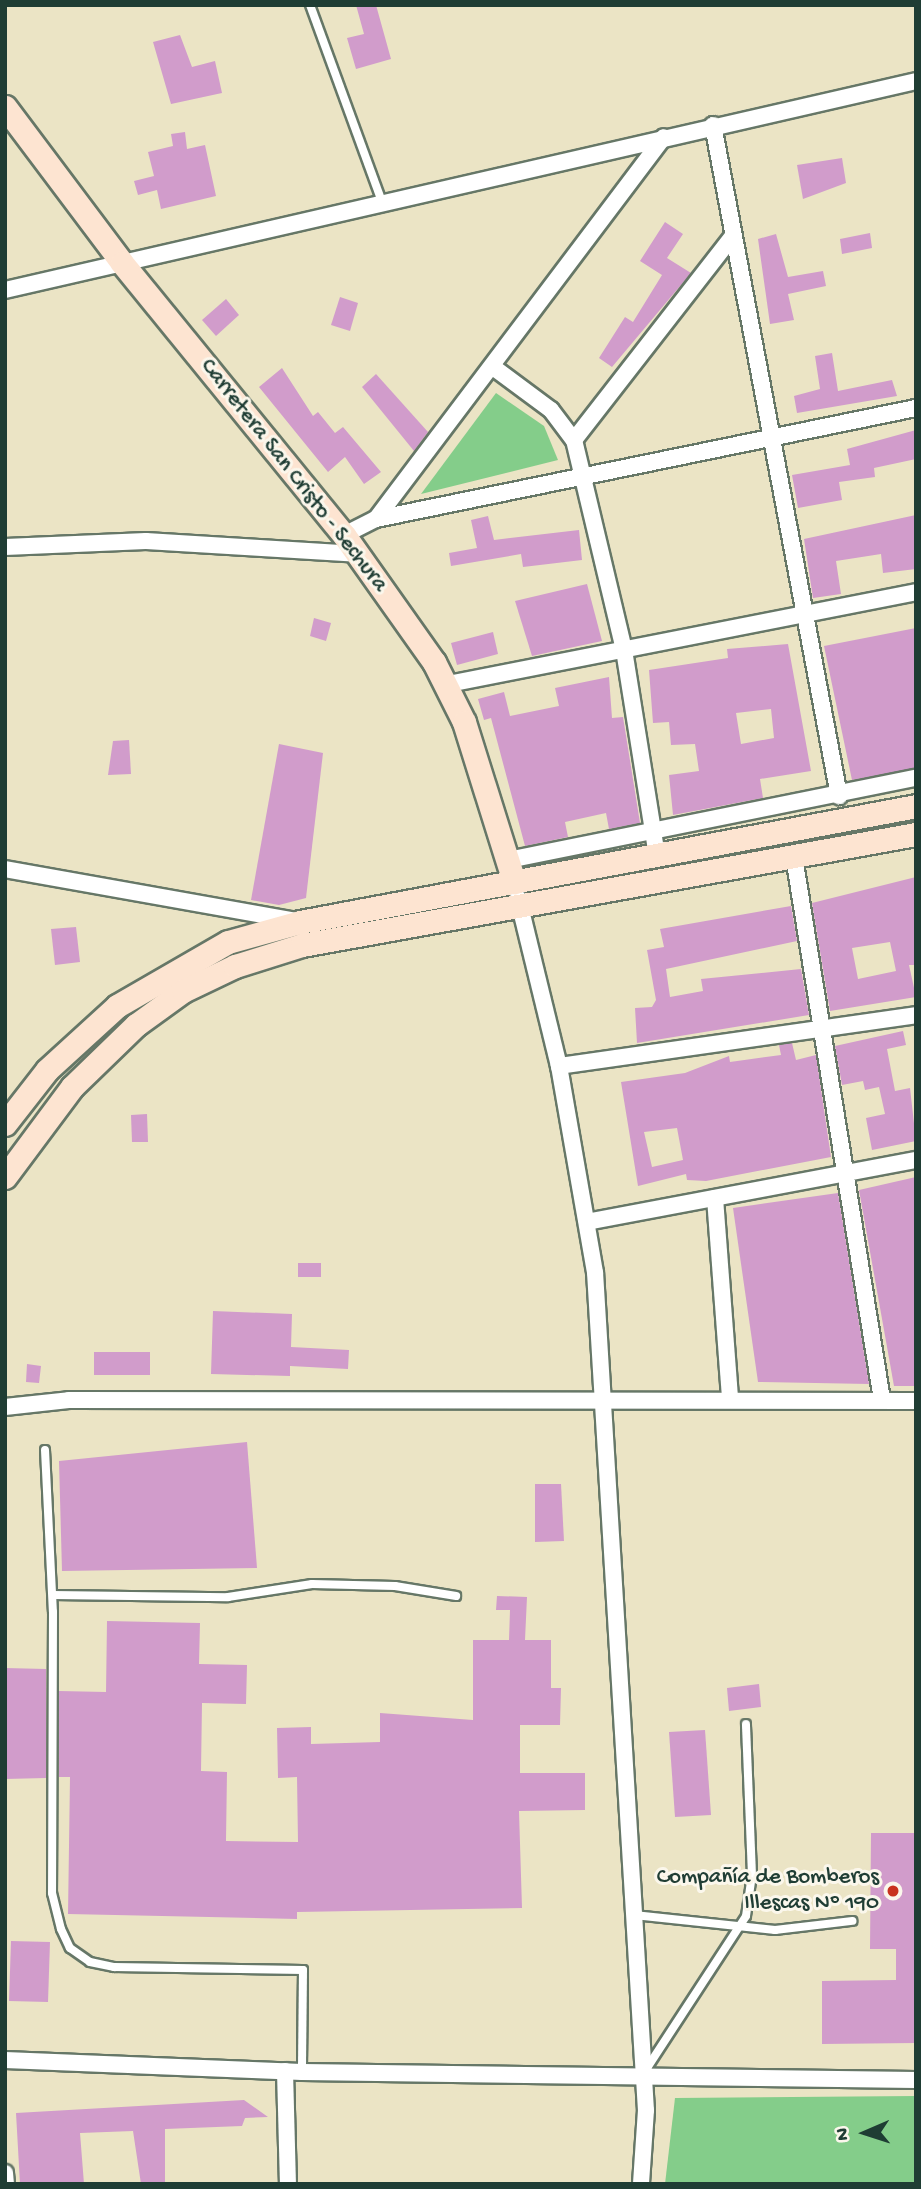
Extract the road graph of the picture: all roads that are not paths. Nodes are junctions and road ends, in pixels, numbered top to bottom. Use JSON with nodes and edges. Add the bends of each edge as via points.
{"nodes":[{"id":1,"x":310,"y":5,"type":"edge"},
{"id":2,"x":915,"y":87,"type":"edge"},
{"id":3,"x":5,"y":107,"type":"edge"},
{"id":4,"x":713,"y":125,"type":"junction"},
{"id":5,"x":664,"y":137,"type":"junction"},
{"id":6,"x":383,"y":204,"type":"junction"},
{"id":7,"x":732,"y":237,"type":"junction"},
{"id":8,"x":122,"y":263,"type":"junction"},
{"id":9,"x":5,"y":290,"type":"edge"},
{"id":10,"x":494,"y":367,"type":"junction"},
{"id":11,"x":916,"y":408,"type":"edge"},
{"id":12,"x":770,"y":438,"type":"junction"},
{"id":13,"x":574,"y":440,"type":"junction"},
{"id":14,"x":584,"y":474,"type":"junction"},
{"id":15,"x":376,"y":519,"type":"junction"},
{"id":16,"x":351,"y":545,"type":"junction"},
{"id":17,"x":5,"y":547,"type":"edge"},
{"id":18,"x":916,"y":592,"type":"edge"},
{"id":19,"x":804,"y":610,"type":"junction"},
{"id":20,"x":624,"y":650,"type":"junction"},
{"id":21,"x":448,"y":684,"type":"junction"},
{"id":22,"x":916,"y":778,"type":"edge"},
{"id":23,"x":839,"y":796,"type":"junction"},
{"id":24,"x":916,"y":806,"type":"edge"},
{"id":25,"x":653,"y":831,"type":"junction"},
{"id":26,"x":916,"y":834,"type":"edge"},
{"id":27,"x":657,"y":856,"type":"junction"},
{"id":28,"x":794,"y":857,"type":"junction"},
{"id":29,"x":5,"y":869,"type":"edge"},
{"id":30,"x":511,"y":871,"type":"junction"},
{"id":31,"x":521,"y":910,"type":"junction"},
{"id":32,"x":300,"y":922,"type":"junction"},
{"id":33,"x":916,"y":1014,"type":"edge"},
{"id":34,"x":822,"y":1030,"type":"junction"},
{"id":35,"x":559,"y":1066,"type":"junction"},
{"id":36,"x":5,"y":1124,"type":"edge"},
{"id":37,"x":916,"y":1160,"type":"edge"},
{"id":38,"x":845,"y":1174,"type":"junction"},
{"id":39,"x":5,"y":1177,"type":"edge"},
{"id":40,"x":715,"y":1198,"type":"junction"},
{"id":41,"x":587,"y":1222,"type":"junction"},
{"id":42,"x":730,"y":1396,"type":"junction"},
{"id":43,"x":882,"y":1400,"type":"junction"},
{"id":44,"x":916,"y":1401,"type":"edge"},
{"id":45,"x":604,"y":1405,"type":"junction"},
{"id":46,"x":5,"y":1407,"type":"edge"},
{"id":47,"x":45,"y":1450,"type":"dead end"},
{"id":48,"x":52,"y":1595,"type":"junction"},
{"id":49,"x":456,"y":1597,"type":"dead end"},
{"id":50,"x":746,"y":1724,"type":"dead end"},
{"id":51,"x":634,"y":1915,"type":"junction"},
{"id":52,"x":852,"y":1921,"type":"dead end"},
{"id":53,"x":738,"y":1928,"type":"junction"},
{"id":54,"x":5,"y":2060,"type":"edge"},
{"id":55,"x":285,"y":2071,"type":"junction"},
{"id":56,"x":302,"y":2072,"type":"junction"},
{"id":57,"x":643,"y":2074,"type":"junction"},
{"id":58,"x":916,"y":2080,"type":"edge"},
{"id":59,"x":5,"y":2173,"type":"edge"},
{"id":60,"x":6,"y":2184,"type":"edge"},
{"id":61,"x":288,"y":2184,"type":"edge"},
{"id":62,"x":641,"y":2184,"type":"edge"}],
"edges":[{"from":1,"to":6,"type":"lane"},
{"from":2,"to":4,"type":"street"},
{"from":3,"to":8,"type":"main road","name":"Carretera San Cristo - Sechura"},
{"from":4,"to":5,"type":"street"},
{"from":4,"to":7,"type":"street"},
{"from":5,"to":6,"type":"street"},
{"from":5,"to":10,"type":"street"},
{"from":6,"to":8,"type":"street"},
{"from":7,"to":12,"type":"street"},
{"from":7,"to":13,"type":"street"},
{"from":8,"to":9,"type":"street"},
{"from":8,"to":16,"type":"main road","name":"Carretera San Cristo - Sechura"},
{"from":10,"to":13,"type":"street","via":[[551,410]]},
{"from":10,"to":15,"type":"street"},
{"from":11,"to":12,"type":"street"},
{"from":12,"to":14,"type":"street"},
{"from":12,"to":19,"type":"street"},
{"from":13,"to":14,"type":"street"},
{"from":14,"to":15,"type":"street"},
{"from":14,"to":20,"type":"street"},
{"from":15,"to":16,"type":"street"},
{"from":16,"to":17,"type":"street","via":[[146,541]]},
{"from":16,"to":21,"type":"main road","name":"Carretera San Cristo - Sechura"},
{"from":18,"to":19,"type":"street"},
{"from":19,"to":20,"type":"street"},
{"from":19,"to":23,"type":"street"},
{"from":20,"to":21,"type":"street"},
{"from":20,"to":25,"type":"street"},
{"from":21,"to":30,"type":"main road","name":"Carretera San Cristo - Sechura"},
{"from":22,"to":23,"type":"street"},
{"from":23,"to":25,"type":"street"},
{"from":24,"to":27,"type":"main road"},
{"from":25,"to":27,"type":"street"},
{"from":25,"to":30,"type":"street"},
{"from":26,"to":28,"type":"main road"},
{"from":27,"to":30,"type":"main road"},
{"from":28,"to":31,"type":"main road"},
{"from":28,"to":34,"type":"street"},
{"from":29,"to":32,"type":"street"},
{"from":30,"to":31,"type":"street"},
{"from":30,"to":32,"type":"main road"},
{"from":31,"to":35,"type":"street"},
{"from":31,"to":39,"type":"main road","via":[[302,945],[183,991],[136,1025],[72,1087]]},
{"from":32,"to":36,"type":"main road","via":[[228,942],[117,1006],[47,1070]]},
{"from":33,"to":34,"type":"street"},
{"from":34,"to":35,"type":"street"},
{"from":34,"to":38,"type":"street"},
{"from":35,"to":41,"type":"street"},
{"from":37,"to":38,"type":"street"},
{"from":38,"to":40,"type":"street"},
{"from":38,"to":43,"type":"street"},
{"from":40,"to":41,"type":"street"},
{"from":40,"to":42,"type":"street"},
{"from":41,"to":45,"type":"street"},
{"from":42,"to":43,"type":"street"},
{"from":42,"to":45,"type":"street"},
{"from":43,"to":44,"type":"street"},
{"from":45,"to":46,"type":"street","via":[[69,1400]]},
{"from":45,"to":51,"type":"street"},
{"from":47,"to":48,"type":"lane"},
{"from":48,"to":49,"type":"lane","via":[[228,1597],[312,1584],[395,1586]]},
{"from":48,"to":56,"type":"lane","via":[[52,1893],[71,1948],[90,1962],[114,1968],[303,1970]]},
{"from":50,"to":53,"type":"lane","via":[[752,1875]]},
{"from":51,"to":53,"type":"lane"},
{"from":51,"to":57,"type":"street"},
{"from":52,"to":53,"type":"lane"},
{"from":53,"to":57,"type":"lane"},
{"from":54,"to":55,"type":"street"},
{"from":55,"to":56,"type":"street"},
{"from":55,"to":61,"type":"street"},
{"from":56,"to":57,"type":"street"},
{"from":57,"to":58,"type":"street"},
{"from":57,"to":62,"type":"street"},
{"from":59,"to":60,"type":"street"}]}
